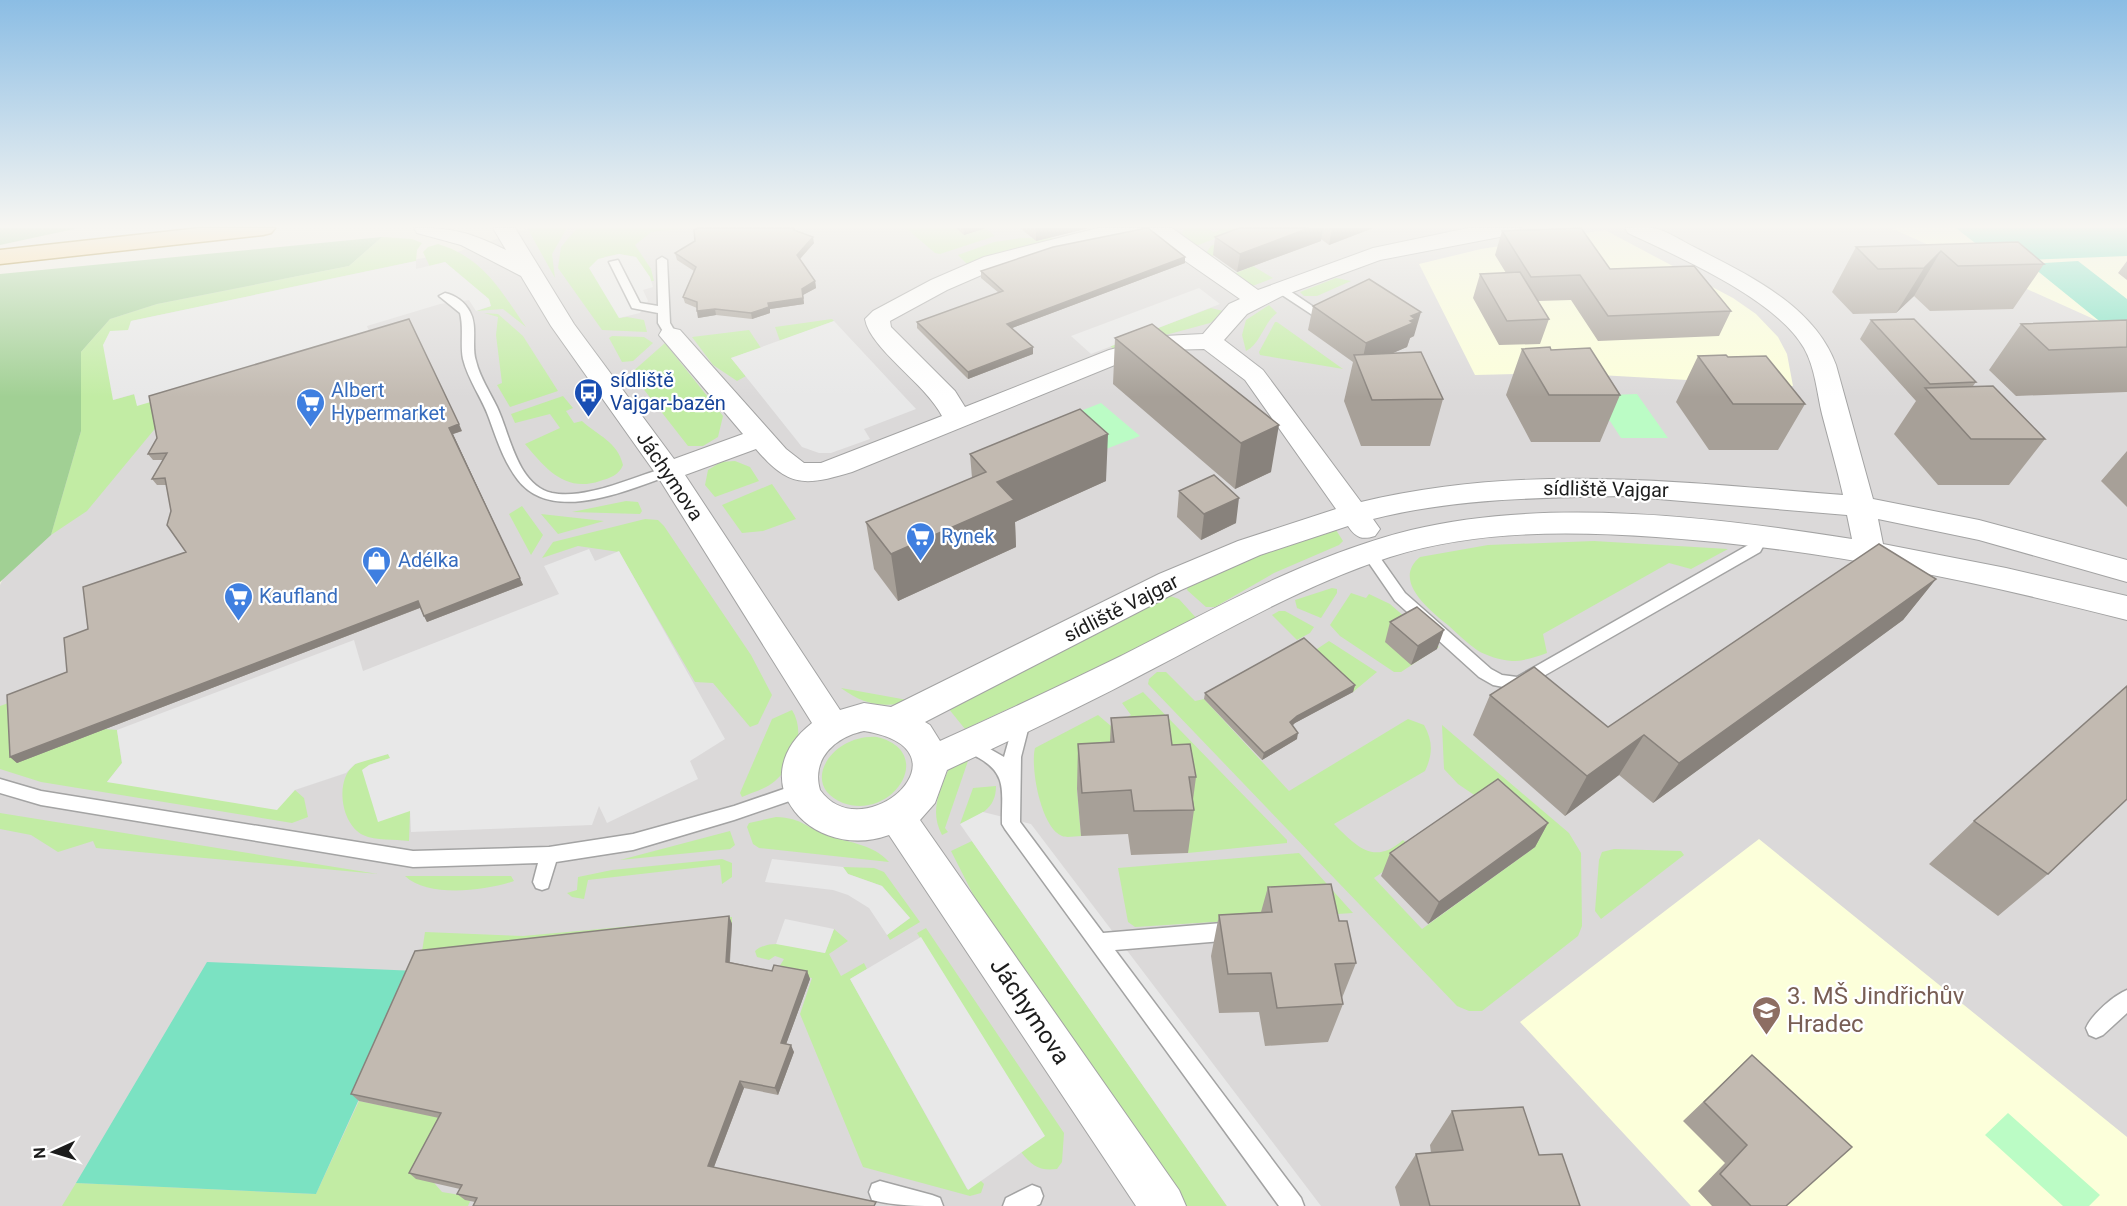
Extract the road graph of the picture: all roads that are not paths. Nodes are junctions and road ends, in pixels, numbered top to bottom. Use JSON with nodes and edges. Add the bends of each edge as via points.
{"nodes":[{"id":1,"x":536,"y":284,"type":"edge"},
{"id":2,"x":625,"y":284,"type":"edge"},
{"id":3,"x":662,"y":284,"type":"edge"},
{"id":4,"x":939,"y":284,"type":"edge"},
{"id":5,"x":1234,"y":284,"type":"edge"},
{"id":6,"x":1293,"y":284,"type":"edge"},
{"id":7,"x":1743,"y":284,"type":"edge"},
{"id":8,"x":1280,"y":289,"type":"junction"},
{"id":9,"x":445,"y":296,"type":"dead end"},
{"id":10,"x":1257,"y":300,"type":"junction"},
{"id":11,"x":663,"y":310,"type":"junction"},
{"id":12,"x":1324,"y":318,"type":"edge"},
{"id":13,"x":671,"y":335,"type":"joint"},
{"id":14,"x":1210,"y":341,"type":"junction"},
{"id":15,"x":957,"y":418,"type":"junction"},
{"id":16,"x":760,"y":438,"type":"junction"},
{"id":17,"x":668,"y":471,"type":"junction"},
{"id":18,"x":1861,"y":506,"type":"junction"},
{"id":19,"x":1353,"y":514,"type":"junction"},
{"id":20,"x":1762,"y":536,"type":"junction"},
{"id":21,"x":1375,"y":551,"type":"junction"},
{"id":22,"x":1870,"y":553,"type":"junction"},
{"id":23,"x":2127,"y":571,"type":"edge"},
{"id":24,"x":2127,"y":608,"type":"edge"},
{"id":25,"x":1024,"y":718,"type":"junction"},
{"id":26,"x":897,"y":720,"type":"junction"},
{"id":27,"x":833,"y":727,"type":"junction"},
{"id":28,"x":969,"y":744,"type":"junction"},
{"id":29,"x":931,"y":761,"type":"junction"},
{"id":30,"x":1010,"y":779,"type":"junction"},
{"id":31,"x":0,"y":786,"type":"edge"},
{"id":32,"x":801,"y":790,"type":"junction"},
{"id":33,"x":896,"y":815,"type":"junction"},
{"id":34,"x":549,"y":855,"type":"junction"},
{"id":35,"x":542,"y":882,"type":"dead end"},
{"id":36,"x":1240,"y":931,"type":"edge"},
{"id":37,"x":1100,"y":942,"type":"junction"},
{"id":38,"x":2127,"y":1000,"type":"edge"},
{"id":39,"x":2097,"y":1028,"type":"dead end"},
{"id":40,"x":880,"y":1192,"type":"dead end"},
{"id":41,"x":932,"y":1206,"type":"edge"},
{"id":42,"x":1163,"y":1206,"type":"edge"},
{"id":43,"x":1293,"y":1206,"type":"edge"}],
"edges":[{"from":1,"to":17,"type":"street","name":"Jáchymova"},
{"from":2,"to":11,"type":"lane","via":[[636,306]]},
{"from":3,"to":11,"type":"lane"},
{"from":4,"to":15,"type":"street","via":[[884,313],[878,319],[879,329],[946,397]]},
{"from":5,"to":10,"type":"street"},
{"from":6,"to":8,"type":"street"},
{"from":7,"to":18,"type":"street","via":[[1781,308],[1817,348]]},
{"from":8,"to":10,"type":"street"},
{"from":8,"to":12,"type":"lane"},
{"from":9,"to":17,"type":"lane","via":[[459,303],[467,314],[468,355],[495,415],[501,439],[519,472],[540,494],[557,499],[574,496]]},
{"from":10,"to":14,"type":"street","via":[[1238,309]]},
{"from":11,"to":13,"type":"lane","via":[[664,323]]},
{"from":13,"to":16,"type":"street"},
{"from":14,"to":15,"type":"street","via":[[1164,343],[1118,355]]},
{"from":14,"to":19,"type":"street","via":[[1254,375]]},
{"from":15,"to":16,"type":"street","via":[[908,441],[821,472],[798,472]]},
{"from":16,"to":17,"type":"street"},
{"from":17,"to":27,"type":"street","name":"Jáchymova"},
{"from":18,"to":19,"type":"street","name":"sídliště Vajgar","via":[[1700,492],[1568,486],[1493,489],[1414,499]]},
{"from":18,"to":22,"type":"street"},
{"from":18,"to":23,"type":"street","name":"sídliště Vajgar","via":[[1979,530]]},
{"from":19,"to":21,"type":"street"},
{"from":19,"to":26,"type":"street","name":"sídliště Vajgar","via":[[1249,548],[1170,582]]},
{"from":20,"to":21,"type":"street","name":"sídliště Vajgar","via":[[1583,523],[1438,534]]},
{"from":20,"to":21,"type":"lane","via":[[1755,548],[1520,684],[1499,681],[1485,673],[1400,597]]},
{"from":20,"to":22,"type":"street","name":"sídliště Vajgar"},
{"from":21,"to":25,"type":"street","name":"sídliště Vajgar","via":[[1215,620]]},
{"from":22,"to":24,"type":"street","name":"sídliště Vajgar","via":[[2008,577]]},
{"from":25,"to":28,"type":"street","name":"sídliště Vajgar"},
{"from":25,"to":30,"type":"lane","via":[[1017,732]]},
{"from":26,"to":27,"type":"street","via":[[864,717]]},
{"from":26,"to":29,"type":"street","via":[[924,741]]},
{"from":27,"to":32,"type":"street","via":[[805,755],[800,767]]},
{"from":28,"to":29,"type":"street","name":"sídliště Vajgar"},
{"from":28,"to":30,"type":"lane","via":[[997,760]]},
{"from":29,"to":33,"type":"street","via":[[919,797]]},
{"from":30,"to":37,"type":"lane","via":[[1011,824]]},
{"from":31,"to":34,"type":"lane","via":[[41,798],[413,859]]},
{"from":32,"to":33,"type":"street","via":[[818,813],[838,822],[863,825]]},
{"from":32,"to":34,"type":"lane","via":[[633,842]]},
{"from":33,"to":42,"type":"street","name":"Jáchymova"},
{"from":34,"to":35,"type":"lane"},
{"from":36,"to":37,"type":"lane"},
{"from":37,"to":43,"type":"lane"},
{"from":38,"to":39,"type":"lane"},
{"from":40,"to":41,"type":"lane"}]}
